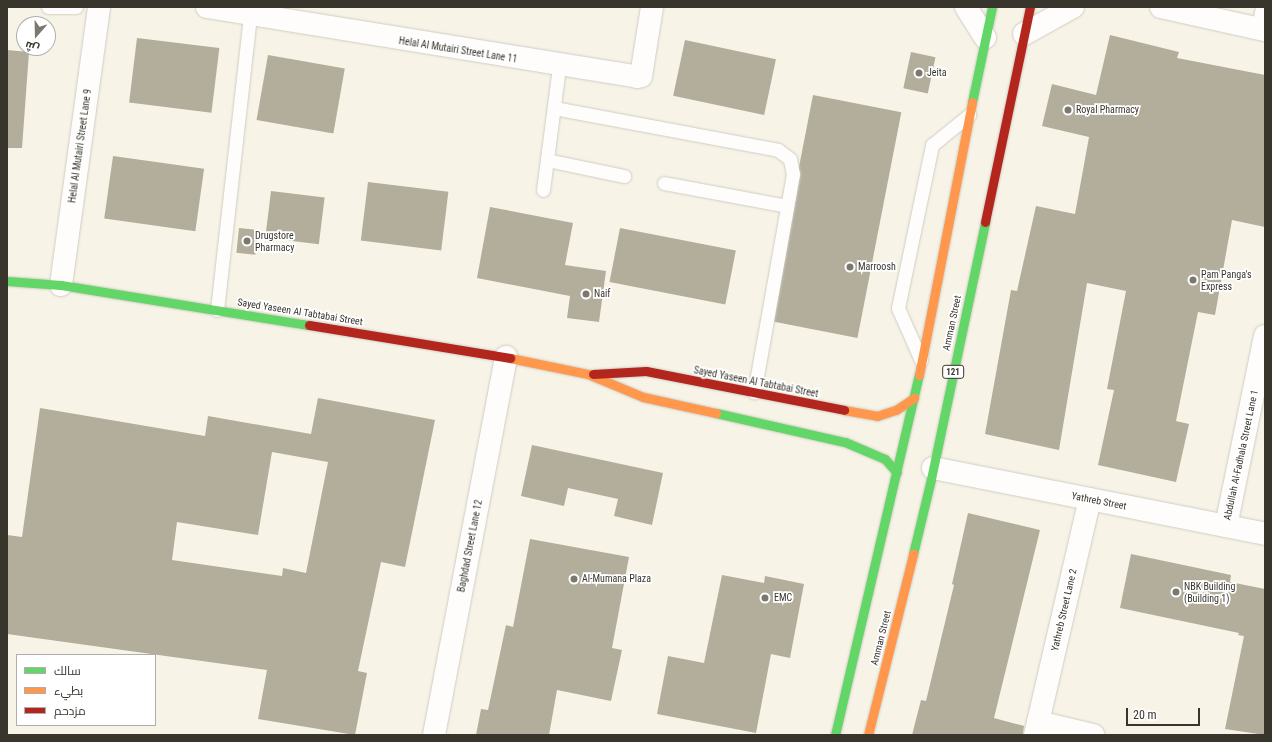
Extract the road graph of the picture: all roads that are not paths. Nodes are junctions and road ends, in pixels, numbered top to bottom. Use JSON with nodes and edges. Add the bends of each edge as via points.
{"nodes":[{"id":1,"x":48,"y":7,"type":"edge"},
{"id":2,"x":76,"y":7,"type":"edge"},
{"id":3,"x":99,"y":7,"type":"edge"},
{"id":4,"x":207,"y":7,"type":"edge"},
{"id":5,"x":652,"y":7,"type":"edge"},
{"id":6,"x":966,"y":7,"type":"edge"},
{"id":7,"x":992,"y":7,"type":"edge"},
{"id":8,"x":1030,"y":7,"type":"edge"},
{"id":9,"x":1073,"y":7,"type":"edge"},
{"id":10,"x":1161,"y":7,"type":"edge"},
{"id":11,"x":1262,"y":7,"type":"edge"},
{"id":12,"x":1208,"y":12,"type":"edge"},
{"id":13,"x":250,"y":15,"type":"junction"},
{"id":14,"x":1262,"y":29,"type":"edge"},
{"id":15,"x":1024,"y":34,"type":"junction"},
{"id":16,"x":986,"y":38,"type":"junction"},
{"id":17,"x":559,"y":66,"type":"junction"},
{"id":18,"x":554,"y":108,"type":"junction"},
{"id":19,"x":969,"y":115,"type":"junction"},
{"id":20,"x":547,"y":160,"type":"junction"},
{"id":21,"x":624,"y":176,"type":"dead end"},
{"id":22,"x":664,"y":183,"type":"dead end"},
{"id":23,"x":543,"y":190,"type":"dead end"},
{"id":24,"x":787,"y":206,"type":"junction"},
{"id":25,"x":7,"y":281,"type":"edge"},
{"id":26,"x":61,"y":285,"type":"junction"},
{"id":27,"x":217,"y":310,"type":"junction"},
{"id":28,"x":1265,"y":337,"type":"edge"},
{"id":29,"x":506,"y":357,"type":"junction"},
{"id":30,"x":922,"y":362,"type":"junction"},
{"id":31,"x":588,"y":374,"type":"junction"},
{"id":32,"x":754,"y":393,"type":"junction"},
{"id":33,"x":914,"y":398,"type":"junction"},
{"id":34,"x":933,"y":468,"type":"junction"},
{"id":35,"x":898,"y":473,"type":"junction"},
{"id":36,"x":1090,"y":499,"type":"junction"},
{"id":37,"x":1226,"y":526,"type":"junction"},
{"id":38,"x":1265,"y":534,"type":"edge"},
{"id":39,"x":1037,"y":728,"type":"edge"},
{"id":40,"x":434,"y":735,"type":"edge"},
{"id":41,"x":834,"y":735,"type":"edge"},
{"id":42,"x":868,"y":735,"type":"edge"},
{"id":43,"x":1093,"y":735,"type":"edge"}],
"edges":[{"from":1,"to":2,"type":"lane"},
{"from":3,"to":26,"type":"street","name":"Helal Al Mutairi Street Lane 9"},
{"from":4,"to":13,"type":"street","name":"Helal Al Mutairi Street Lane 11"},
{"from":5,"to":17,"type":"street","name":"Helal Al Mutairi Street Lane 11","via":[[640,76]]},
{"from":6,"to":16,"type":"street"},
{"from":7,"to":16,"type":"main road"},
{"from":8,"to":15,"type":"main road","name":"Amman Street","number":"121"},
{"from":9,"to":15,"type":"street"},
{"from":10,"to":12,"type":"street"},
{"from":11,"to":14,"type":"lane"},
{"from":12,"to":14,"type":"street"},
{"from":13,"to":17,"type":"street","name":"Helal Al Mutairi Street Lane 11"},
{"from":13,"to":27,"type":"lane"},
{"from":15,"to":34,"type":"main road","name":"Amman Street","number":"121"},
{"from":16,"to":19,"type":"main road"},
{"from":17,"to":18,"type":"lane"},
{"from":18,"to":20,"type":"lane"},
{"from":18,"to":24,"type":"lane","via":[[778,150],[785,153],[793,166]]},
{"from":19,"to":30,"type":"main road"},
{"from":19,"to":30,"type":"lane","via":[[932,145],[898,308]]},
{"from":20,"to":21,"type":"lane"},
{"from":20,"to":23,"type":"lane"},
{"from":22,"to":24,"type":"lane"},
{"from":24,"to":32,"type":"lane"},
{"from":25,"to":26,"type":"main road","name":"Sayed Yaseen Al Tabtabai Street"},
{"from":26,"to":27,"type":"main road","name":"Sayed Yaseen Al Tabtabai Street"},
{"from":27,"to":29,"type":"main road","name":"Sayed Yaseen Al Tabtabai Street"},
{"from":28,"to":37,"type":"street","name":"Abdullah Al-Fadhala Street Lane 1"},
{"from":29,"to":31,"type":"main road","name":"Sayed Yaseen Al Tabtabai Street"},
{"from":29,"to":40,"type":"street","name":"Baghdad Street Lane 12"},
{"from":30,"to":33,"type":"main road"},
{"from":31,"to":32,"type":"main road","name":"Sayed Yaseen Al Tabtabai Street","via":[[646,371]]},
{"from":31,"to":35,"type":"main road","name":"Sayed Yaseen Al Tabtabai Street","via":[[643,397],[845,442],[885,459]]},
{"from":32,"to":33,"type":"main road","name":"Sayed Yaseen Al Tabtabai Street","via":[[877,416],[896,410]]},
{"from":33,"to":35,"type":"main road"},
{"from":34,"to":36,"type":"street","name":"Yathreb Street"},
{"from":34,"to":42,"type":"main road","name":"Amman Street","number":"121"},
{"from":35,"to":41,"type":"main road"},
{"from":36,"to":37,"type":"street","name":"Yathreb Street"},
{"from":36,"to":39,"type":"street","name":"Yathreb Street Lane 2"},
{"from":37,"to":38,"type":"street","name":"Yathreb Street"},
{"from":39,"to":43,"type":"street","name":"Yathreb Street Lane 2"}]}
